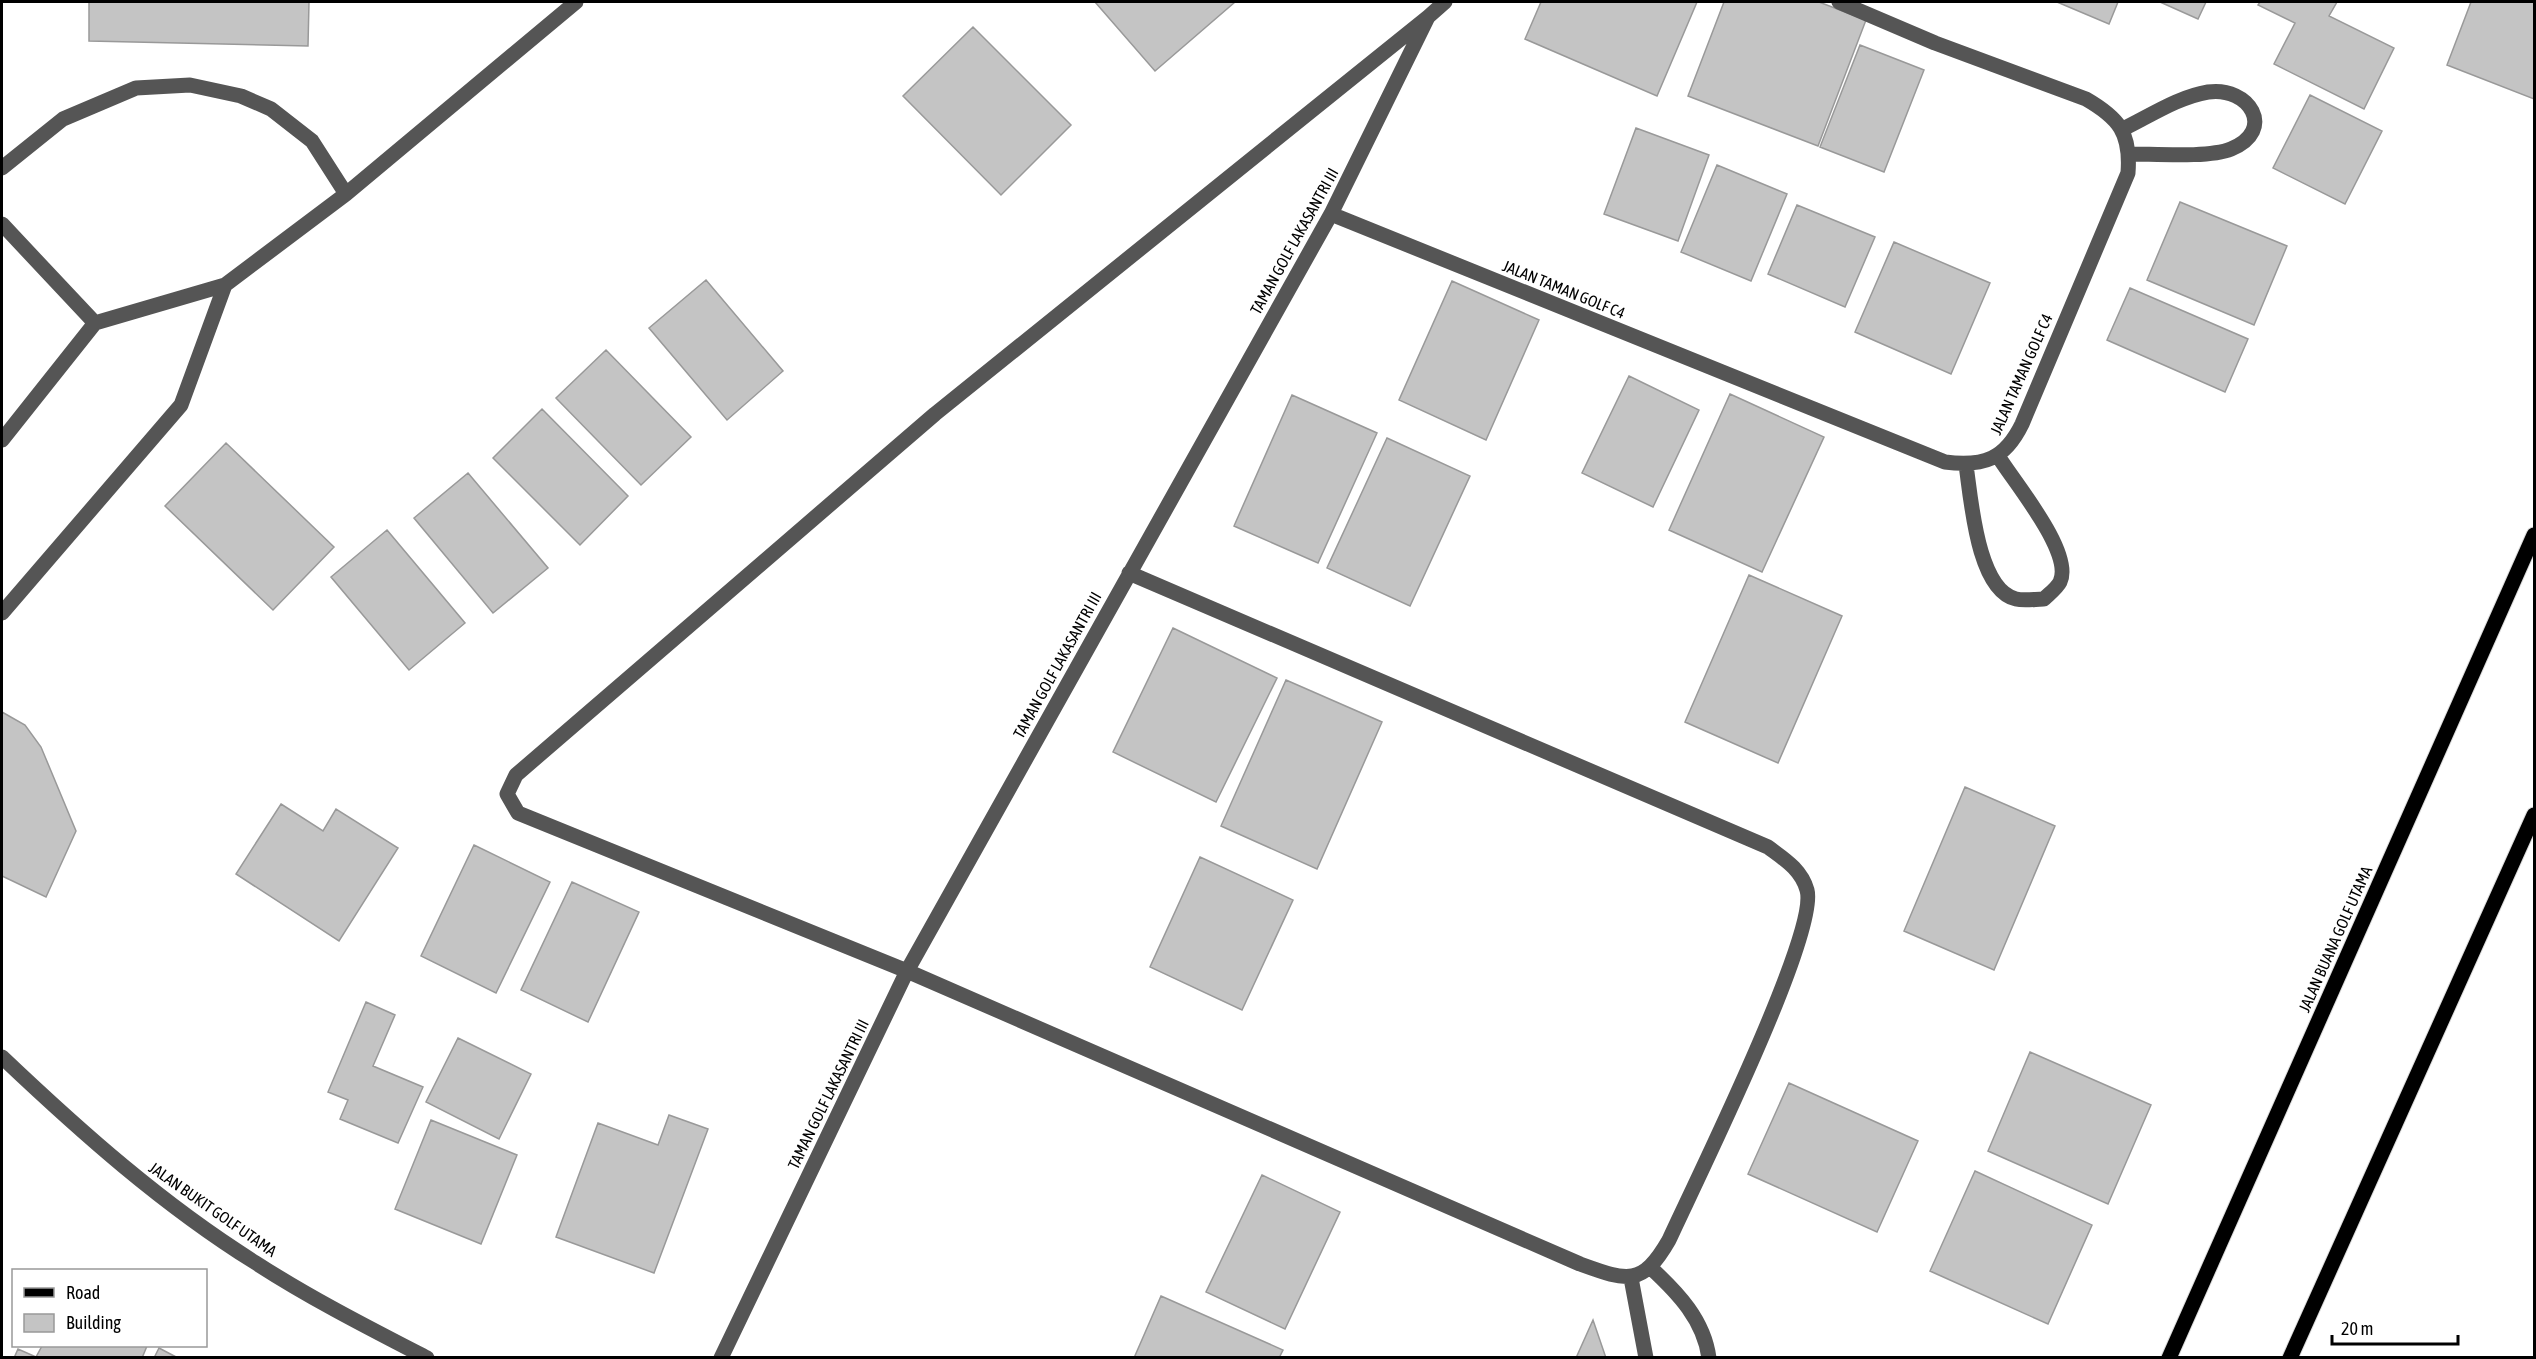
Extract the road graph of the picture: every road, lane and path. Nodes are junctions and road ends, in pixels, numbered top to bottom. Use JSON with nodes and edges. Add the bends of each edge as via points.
{"nodes":[{"id":1,"x":576,"y":2,"type":"edge"},
{"id":2,"x":1445,"y":2,"type":"edge"},
{"id":3,"x":1839,"y":2,"type":"edge"},
{"id":4,"x":1428,"y":17,"type":"junction"},
{"id":5,"x":2123,"y":129,"type":"junction"},
{"id":6,"x":2130,"y":154,"type":"junction"},
{"id":7,"x":2,"y":168,"type":"edge"},
{"id":8,"x":346,"y":194,"type":"junction"},
{"id":9,"x":1331,"y":214,"type":"junction"},
{"id":10,"x":2,"y":224,"type":"edge"},
{"id":11,"x":225,"y":285,"type":"junction"},
{"id":12,"x":94,"y":323,"type":"junction"},
{"id":13,"x":2,"y":440,"type":"edge"},
{"id":14,"x":1998,"y":456,"type":"junction"},
{"id":15,"x":1966,"y":465,"type":"junction"},
{"id":16,"x":2535,"y":535,"type":"edge"},
{"id":17,"x":1129,"y":573,"type":"junction"},
{"id":18,"x":2,"y":613,"type":"edge"},
{"id":19,"x":2535,"y":815,"type":"edge"},
{"id":20,"x":907,"y":971,"type":"junction"},
{"id":21,"x":2,"y":1057,"type":"edge"},
{"id":22,"x":1651,"y":1268,"type":"junction"},
{"id":23,"x":1631,"y":1278,"type":"junction"},
{"id":24,"x":427,"y":1358,"type":"edge"},
{"id":25,"x":721,"y":1358,"type":"edge"},
{"id":26,"x":1646,"y":1358,"type":"edge"},
{"id":27,"x":1708,"y":1358,"type":"edge"},
{"id":28,"x":2169,"y":1358,"type":"edge"},
{"id":29,"x":2290,"y":1358,"type":"edge"}],
"edges":[{"from":1,"to":8,"type":"street"},
{"from":2,"to":4,"type":"street","name":"TAMAN GOLF LAKASANTRI III"},
{"from":3,"to":5,"type":"street","via":[[1935,43],[2086,99],[2106,111]]},
{"from":4,"to":9,"type":"street","name":"TAMAN GOLF LAKASANTRI III"},
{"from":4,"to":20,"type":"street","via":[[935,414],[516,775],[507,794],[518,813]]},
{"from":5,"to":6,"type":"street","name":"JALAN TAMAN GOLF C4"},
{"from":5,"to":6,"type":"street","via":[[2180,100],[2209,92],[2242,99],[2256,117],[2244,142],[2230,150]]},
{"from":6,"to":14,"type":"street","name":"JALAN TAMAN GOLF C4","via":[[2128,173],[2022,424],[2012,444]]},
{"from":7,"to":8,"type":"street","via":[[63,119],[136,88],[190,85],[241,96],[271,109],[312,141]]},
{"from":8,"to":11,"type":"street"},
{"from":9,"to":15,"type":"street","name":"JALAN TAMAN GOLF C4","via":[[1945,462]]},
{"from":9,"to":17,"type":"street","name":"TAMAN GOLF LAKASANTRI III"},
{"from":10,"to":12,"type":"street"},
{"from":11,"to":12,"type":"street"},
{"from":11,"to":18,"type":"street","via":[[180,405]]},
{"from":12,"to":13,"type":"street"},
{"from":14,"to":15,"type":"street","name":"JALAN TAMAN GOLF C4"},
{"from":14,"to":15,"type":"street","via":[[2055,543],[2062,564],[2060,582],[2044,599],[2016,599],[1997,589],[1985,564],[1975,526]]},
{"from":16,"to":28,"type":"main road","name":"JALAN BUANA GOLF UTAMA"},
{"from":17,"to":20,"type":"street","name":"TAMAN GOLF LAKASANTRI III"},
{"from":17,"to":22,"type":"street","via":[[1768,847],[1796,867],[1807,891],[1806,919],[1764,1033],[1669,1240]]},
{"from":19,"to":29,"type":"main road"},
{"from":20,"to":23,"type":"street","via":[[1580,1264]]},
{"from":20,"to":25,"type":"street","name":"TAMAN GOLF LAKASANTRI III"},
{"from":21,"to":24,"type":"street","name":"JALAN BUKIT GOLF UTAMA","via":[[64,1116],[160,1196],[256,1263]]},
{"from":22,"to":23,"type":"street"},
{"from":22,"to":27,"type":"street","via":[[1694,1317],[1706,1339]]},
{"from":23,"to":26,"type":"street"}]}
